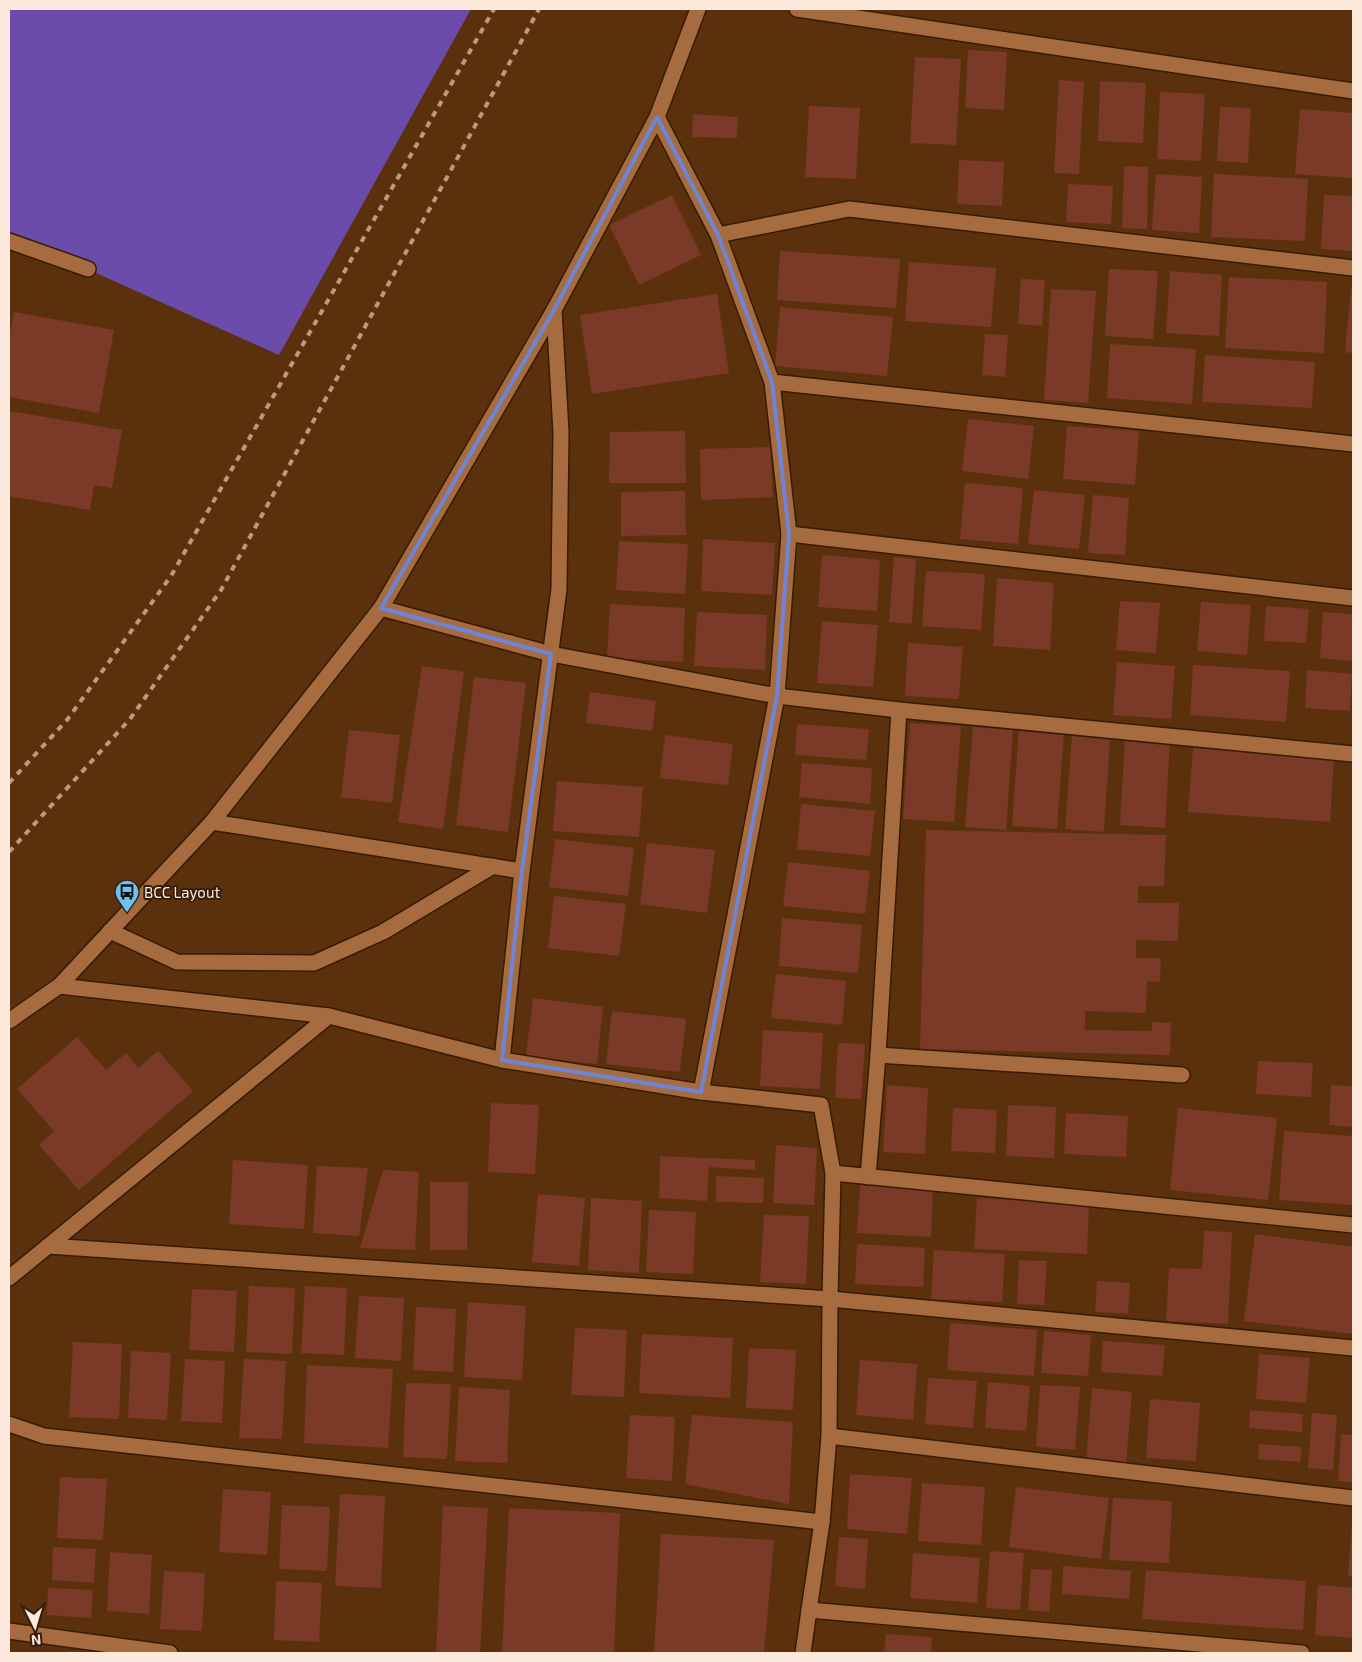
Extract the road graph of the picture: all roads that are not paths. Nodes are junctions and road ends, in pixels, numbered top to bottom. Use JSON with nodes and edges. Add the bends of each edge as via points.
{"nodes":[{"id":1,"x":698,"y":9,"type":"edge"},
{"id":2,"x":797,"y":9,"type":"edge"},
{"id":3,"x":1353,"y":91,"type":"edge"},
{"id":4,"x":657,"y":117,"type":"junction"},
{"id":5,"x":718,"y":235,"type":"junction"},
{"id":6,"x":9,"y":241,"type":"edge"},
{"id":7,"x":1353,"y":268,"type":"edge"},
{"id":8,"x":88,"y":269,"type":"dead end"},
{"id":9,"x":554,"y":310,"type":"junction"},
{"id":10,"x":772,"y":382,"type":"junction"},
{"id":11,"x":1353,"y":444,"type":"edge"},
{"id":12,"x":789,"y":534,"type":"junction"},
{"id":13,"x":1353,"y":598,"type":"edge"},
{"id":14,"x":381,"y":608,"type":"junction"},
{"id":15,"x":551,"y":654,"type":"junction"},
{"id":16,"x":777,"y":696,"type":"junction"},
{"id":17,"x":899,"y":710,"type":"junction"},
{"id":18,"x":1353,"y":754,"type":"edge"},
{"id":19,"x":212,"y":822,"type":"junction"},
{"id":20,"x":492,"y":866,"type":"junction"},
{"id":21,"x":522,"y":871,"type":"junction"},
{"id":22,"x":110,"y":931,"type":"junction"},
{"id":23,"x":59,"y":986,"type":"junction"},
{"id":24,"x":329,"y":1016,"type":"junction"},
{"id":25,"x":9,"y":1021,"type":"edge"},
{"id":26,"x":878,"y":1055,"type":"junction"},
{"id":27,"x":502,"y":1060,"type":"junction"},
{"id":28,"x":1182,"y":1075,"type":"dead end"},
{"id":29,"x":701,"y":1092,"type":"junction"},
{"id":30,"x":833,"y":1173,"type":"junction"},
{"id":31,"x":868,"y":1177,"type":"junction"},
{"id":32,"x":1353,"y":1225,"type":"edge"},
{"id":33,"x":48,"y":1246,"type":"junction"},
{"id":34,"x":9,"y":1278,"type":"edge"},
{"id":35,"x":830,"y":1299,"type":"junction"},
{"id":36,"x":1353,"y":1348,"type":"edge"},
{"id":37,"x":9,"y":1424,"type":"edge"},
{"id":38,"x":829,"y":1436,"type":"junction"},
{"id":39,"x":1353,"y":1498,"type":"edge"},
{"id":40,"x":822,"y":1522,"type":"junction"},
{"id":41,"x":809,"y":1610,"type":"junction"},
{"id":42,"x":9,"y":1631,"type":"edge"},
{"id":43,"x":170,"y":1653,"type":"edge"},
{"id":44,"x":803,"y":1653,"type":"edge"},
{"id":45,"x":1302,"y":1653,"type":"edge"}],
"edges":[{"from":1,"to":4,"type":"street"},
{"from":2,"to":3,"type":"street"},
{"from":4,"to":5,"type":"street"},
{"from":4,"to":9,"type":"street"},
{"from":5,"to":7,"type":"street","via":[[849,208]]},
{"from":5,"to":10,"type":"street"},
{"from":6,"to":8,"type":"street"},
{"from":9,"to":14,"type":"street"},
{"from":9,"to":15,"type":"street","via":[[561,432],[559,589]]},
{"from":10,"to":11,"type":"street"},
{"from":10,"to":12,"type":"street"},
{"from":12,"to":13,"type":"street"},
{"from":12,"to":16,"type":"street"},
{"from":14,"to":15,"type":"street"},
{"from":14,"to":19,"type":"street"},
{"from":15,"to":16,"type":"street"},
{"from":15,"to":21,"type":"street"},
{"from":16,"to":17,"type":"street"},
{"from":16,"to":29,"type":"street"},
{"from":17,"to":18,"type":"street"},
{"from":17,"to":26,"type":"street"},
{"from":19,"to":20,"type":"street"},
{"from":19,"to":22,"type":"street"},
{"from":20,"to":21,"type":"street"},
{"from":20,"to":22,"type":"street","via":[[383,932],[314,963],[177,962]]},
{"from":21,"to":27,"type":"street"},
{"from":22,"to":23,"type":"street"},
{"from":23,"to":24,"type":"street"},
{"from":23,"to":25,"type":"street"},
{"from":24,"to":27,"type":"street"},
{"from":24,"to":33,"type":"street"},
{"from":26,"to":28,"type":"street"},
{"from":26,"to":31,"type":"street"},
{"from":27,"to":29,"type":"street"},
{"from":29,"to":30,"type":"street","via":[[821,1105]]},
{"from":30,"to":31,"type":"street"},
{"from":30,"to":35,"type":"street"},
{"from":31,"to":32,"type":"street"},
{"from":33,"to":34,"type":"street"},
{"from":33,"to":35,"type":"street"},
{"from":35,"to":36,"type":"street"},
{"from":35,"to":38,"type":"street"},
{"from":37,"to":40,"type":"street","via":[[44,1436]]},
{"from":38,"to":39,"type":"street"},
{"from":38,"to":40,"type":"street"},
{"from":40,"to":41,"type":"street"},
{"from":41,"to":44,"type":"street"},
{"from":41,"to":45,"type":"street"},
{"from":42,"to":43,"type":"street"}]}
